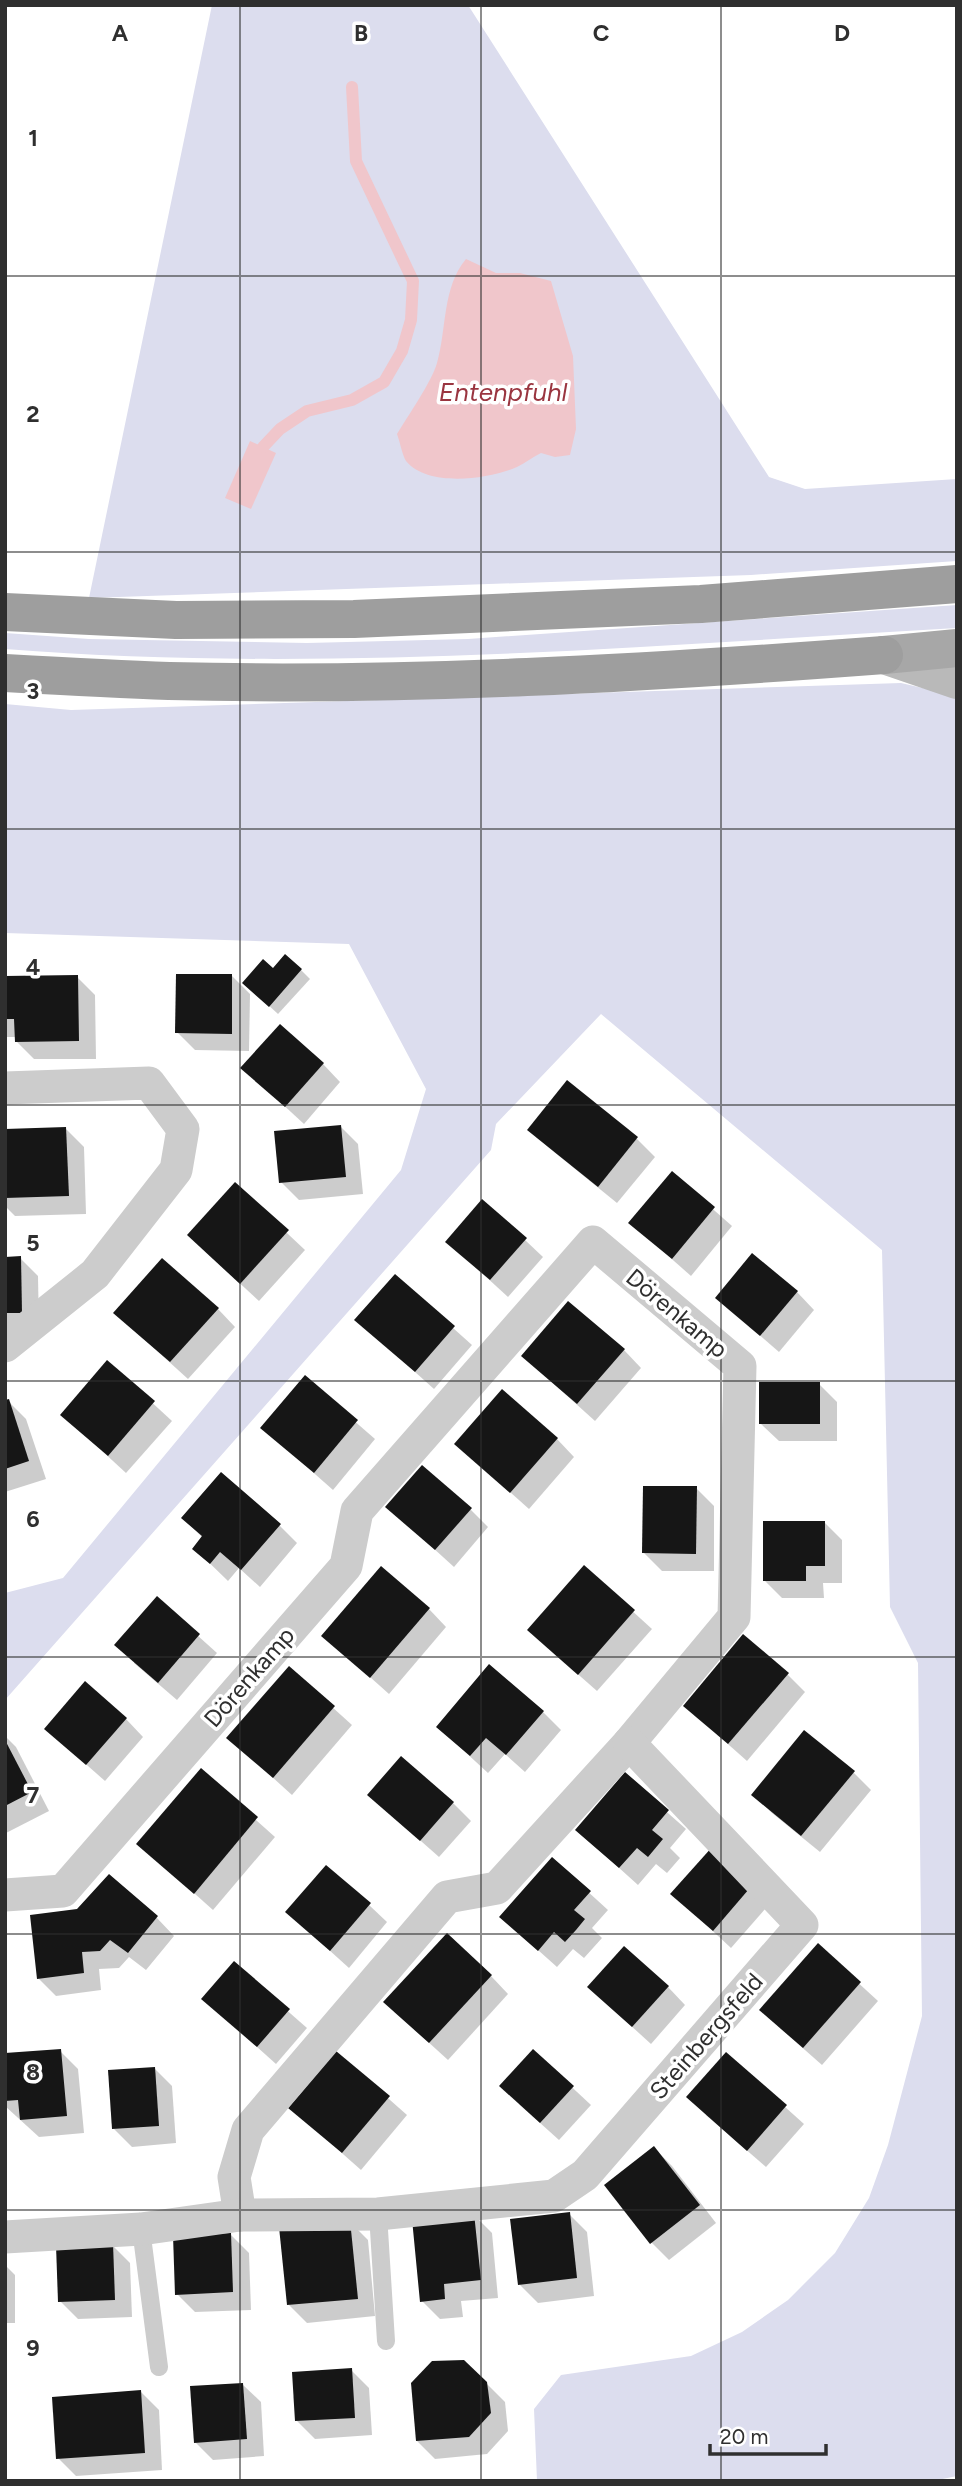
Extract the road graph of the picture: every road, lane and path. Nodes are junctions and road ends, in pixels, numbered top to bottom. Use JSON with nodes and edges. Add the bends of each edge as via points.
{"nodes":[{"id":1,"x":957,"y":584,"type":"edge"},
{"id":2,"x":5,"y":612,"type":"edge"},
{"id":3,"x":957,"y":648,"type":"edge"},
{"id":4,"x":884,"y":655,"type":"junction"},
{"id":5,"x":5,"y":673,"type":"edge"},
{"id":6,"x":957,"y":680,"type":"edge"},
{"id":7,"x":5,"y":1088,"type":"edge"},
{"id":8,"x":5,"y":1346,"type":"edge"},
{"id":9,"x":629,"y":1743,"type":"junction"},
{"id":10,"x":5,"y":1895,"type":"edge"},
{"id":11,"x":378,"y":2214,"type":"junction"},
{"id":12,"x":240,"y":2215,"type":"junction"},
{"id":13,"x":141,"y":2229,"type":"junction"},
{"id":14,"x":5,"y":2237,"type":"edge"},
{"id":15,"x":386,"y":2341,"type":"dead end"},
{"id":16,"x":159,"y":2367,"type":"dead end"}],
"edges":[{"from":1,"to":2,"type":"highway","via":[[701,604],[368,619],[176,620]]},
{"from":3,"to":4,"type":"main road"},
{"from":4,"to":5,"type":"highway","via":[[703,668],[351,681],[169,681]]},
{"from":4,"to":6,"type":"main road"},
{"from":7,"to":8,"type":"street","via":[[149,1083],[183,1129],[176,1170],[95,1274]]},
{"from":9,"to":10,"type":"street","name":"Dörenkamp","via":[[734,1617],[740,1366],[593,1242],[357,1511],[346,1566],[63,1891]]},
{"from":9,"to":11,"type":"street","name":"Steinbergsfeld","via":[[802,1925],[575,2182],[554,2196]]},
{"from":9,"to":12,"type":"street","name":"Dörenkamp","via":[[497,1888],[447,1897],[248,2130],[234,2177]]},
{"from":11,"to":12,"type":"street","name":"Steinbergsfeld"},
{"from":11,"to":15,"type":"lane"},
{"from":12,"to":13,"type":"street","name":"Steinbergsfeld"},
{"from":13,"to":14,"type":"street","name":"Steinbergsfeld"},
{"from":13,"to":16,"type":"lane"}]}
